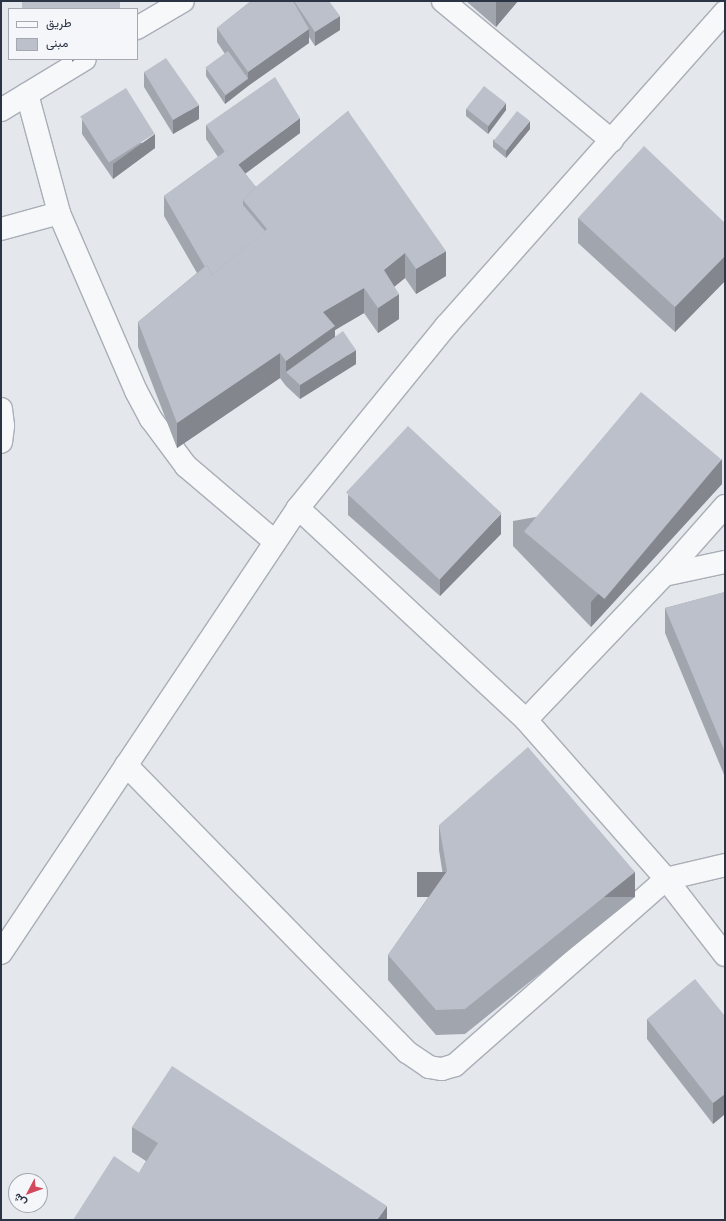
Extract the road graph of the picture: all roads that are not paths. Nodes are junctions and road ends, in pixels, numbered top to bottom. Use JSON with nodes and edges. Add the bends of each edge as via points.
{"nodes":[{"id":1,"x":183,"y":1,"type":"edge"},
{"id":2,"x":443,"y":1,"type":"edge"},
{"id":3,"x":725,"y":12,"type":"edge"},
{"id":4,"x":138,"y":27,"type":"edge"},
{"id":5,"x":83,"y":60,"type":"edge"},
{"id":6,"x":26,"y":94,"type":"junction"},
{"id":7,"x":1,"y":110,"type":"edge"},
{"id":8,"x":612,"y":141,"type":"junction"},
{"id":9,"x":60,"y":213,"type":"junction"},
{"id":10,"x":1,"y":229,"type":"edge"},
{"id":11,"x":1,"y":408,"type":"edge"},
{"id":12,"x":1,"y":442,"type":"edge"},
{"id":13,"x":725,"y":506,"type":"edge"},
{"id":14,"x":298,"y":508,"type":"junction"},
{"id":15,"x":274,"y":541,"type":"junction"},
{"id":16,"x":725,"y":562,"type":"edge"},
{"id":17,"x":664,"y":575,"type":"junction"},
{"id":18,"x":526,"y":720,"type":"junction"},
{"id":19,"x":126,"y":765,"type":"junction"},
{"id":20,"x":725,"y":865,"type":"edge"},
{"id":21,"x":666,"y":879,"type":"junction"},
{"id":22,"x":1,"y":953,"type":"edge"},
{"id":23,"x":725,"y":955,"type":"edge"}],
"edges":[{"from":1,"to":4,"type":"street"},
{"from":2,"to":8,"type":"street"},
{"from":3,"to":8,"type":"street"},
{"from":5,"to":6,"type":"street"},
{"from":6,"to":7,"type":"street"},
{"from":6,"to":9,"type":"street"},
{"from":8,"to":14,"type":"street","via":[[446,326]]},
{"from":9,"to":10,"type":"street"},
{"from":9,"to":15,"type":"street","via":[[136,392],[151,419],[190,470]]},
{"from":11,"to":12,"type":"street"},
{"from":13,"to":17,"type":"street"},
{"from":14,"to":15,"type":"street"},
{"from":14,"to":18,"type":"street"},
{"from":15,"to":19,"type":"street"},
{"from":16,"to":17,"type":"street"},
{"from":17,"to":18,"type":"street"},
{"from":18,"to":21,"type":"street"},
{"from":19,"to":21,"type":"street","via":[[407,1052],[429,1068],[442,1069],[454,1065]]},
{"from":19,"to":22,"type":"street"},
{"from":20,"to":21,"type":"street"},
{"from":21,"to":23,"type":"street"}]}
